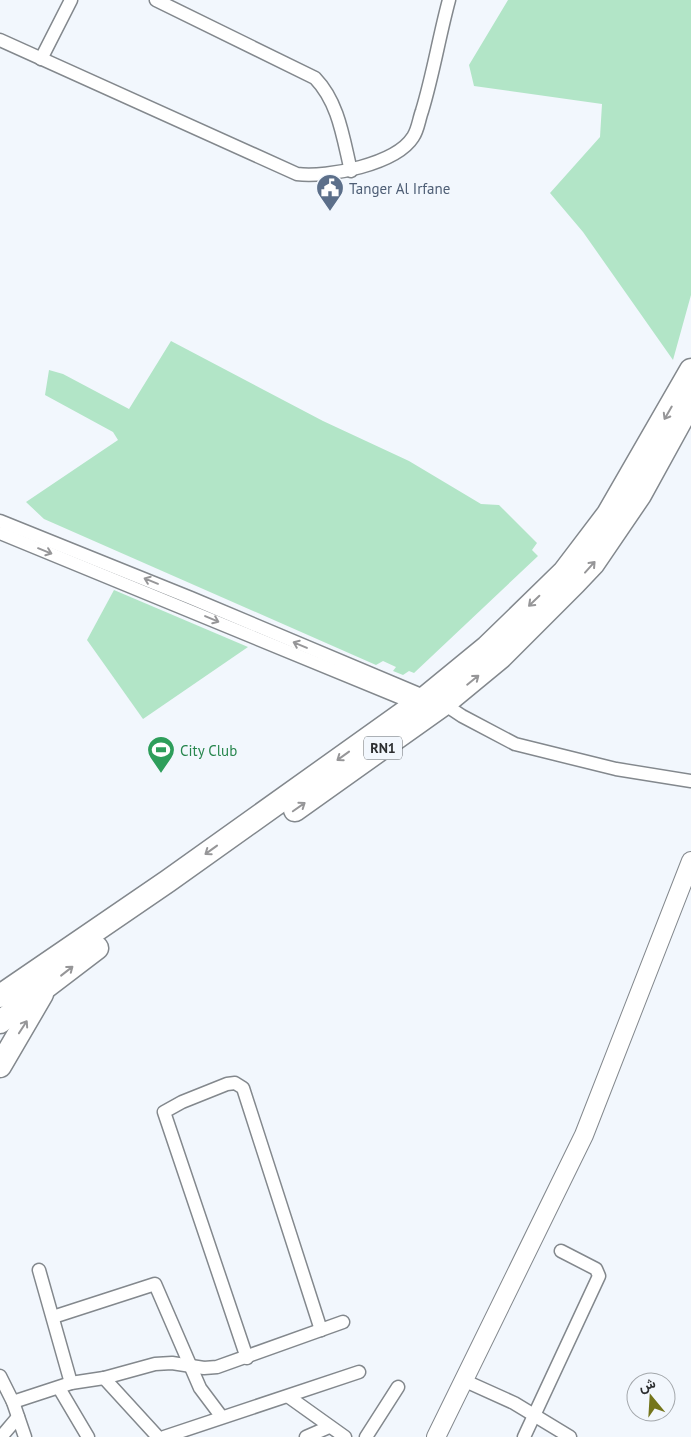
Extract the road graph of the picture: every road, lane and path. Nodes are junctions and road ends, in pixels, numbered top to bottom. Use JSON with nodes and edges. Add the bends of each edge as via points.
{"nodes":[{"id":1,"x":71,"y":0,"type":"edge"},
{"id":2,"x":156,"y":0,"type":"edge"},
{"id":3,"x":449,"y":0,"type":"edge"},
{"id":4,"x":0,"y":40,"type":"edge"},
{"id":5,"x":41,"y":59,"type":"junction"},
{"id":6,"x":351,"y":170,"type":"junction"},
{"id":7,"x":691,"y":370,"type":"edge"},
{"id":8,"x":691,"y":402,"type":"edge"},
{"id":9,"x":0,"y":520,"type":"edge"},
{"id":10,"x":0,"y":533,"type":"edge"},
{"id":11,"x":428,"y":702,"type":"junction"},
{"id":12,"x":691,"y":781,"type":"edge"},
{"id":13,"x":691,"y":861,"type":"edge"},
{"id":14,"x":46,"y":987,"type":"junction"},
{"id":15,"x":0,"y":996,"type":"edge"},
{"id":16,"x":0,"y":1022,"type":"edge"},
{"id":17,"x":0,"y":1066,"type":"edge"},
{"id":18,"x":562,"y":1251,"type":"dead end"},
{"id":19,"x":39,"y":1270,"type":"dead end"},
{"id":20,"x":53,"y":1318,"type":"junction"},
{"id":21,"x":343,"y":1322,"type":"dead end"},
{"id":22,"x":321,"y":1330,"type":"junction"},
{"id":23,"x":247,"y":1358,"type":"junction"},
{"id":24,"x":190,"y":1367,"type":"junction"},
{"id":25,"x":359,"y":1372,"type":"dead end"},
{"id":26,"x":0,"y":1376,"type":"edge"},
{"id":27,"x":104,"y":1378,"type":"junction"},
{"id":28,"x":463,"y":1380,"type":"junction"},
{"id":29,"x":65,"y":1385,"type":"junction"},
{"id":30,"x":398,"y":1387,"type":"dead end"},
{"id":31,"x":289,"y":1397,"type":"junction"},
{"id":32,"x":13,"y":1402,"type":"junction"},
{"id":33,"x":221,"y":1416,"type":"junction"},
{"id":34,"x":535,"y":1416,"type":"junction"},
{"id":35,"x":18,"y":1417,"type":"junction"},
{"id":36,"x":329,"y":1427,"type":"junction"},
{"id":37,"x":1,"y":1437,"type":"edge"},
{"id":38,"x":25,"y":1437,"type":"edge"},
{"id":39,"x":88,"y":1437,"type":"edge"},
{"id":40,"x":158,"y":1437,"type":"edge"},
{"id":41,"x":164,"y":1437,"type":"edge"},
{"id":42,"x":306,"y":1437,"type":"edge"},
{"id":43,"x":345,"y":1437,"type":"edge"},
{"id":44,"x":366,"y":1437,"type":"edge"},
{"id":45,"x":436,"y":1437,"type":"edge"},
{"id":46,"x":524,"y":1437,"type":"edge"},
{"id":47,"x":570,"y":1437,"type":"edge"}],
"edges":[{"from":1,"to":5,"type":"street"},
{"from":2,"to":6,"type":"street","via":[[314,78],[325,88],[336,111]]},
{"from":3,"to":6,"type":"street","via":[[433,77],[414,136],[386,157]]},
{"from":4,"to":5,"type":"street"},
{"from":5,"to":6,"type":"street","via":[[297,174],[312,176]]},
{"from":7,"to":11,"type":"highway","number":"RN1","one_way":true,"via":[[612,508],[564,572]]},
{"from":11,"to":8,"type":"highway","number":"RN1","one_way":true,"via":[[501,657],[593,564],[640,495]]},
{"from":11,"to":9,"type":"street","one_way":true},
{"from":10,"to":11,"type":"street","one_way":true},
{"from":11,"to":12,"type":"street","via":[[515,744],[616,768]]},
{"from":14,"to":11,"type":"highway","number":"RN1","one_way":true},
{"from":11,"to":15,"type":"highway","number":"RN1","one_way":true},
{"from":13,"to":28,"type":"street","via":[[584,1135]]},
{"from":14,"to":16,"type":"highway","number":"RN1"},
{"from":17,"to":14,"type":"highway","one_way":true},
{"from":18,"to":34,"type":"street","via":[[596,1269],[599,1276]]},
{"from":19,"to":20,"type":"street"},
{"from":20,"to":24,"type":"street","via":[[155,1284]]},
{"from":20,"to":29,"type":"street"},
{"from":21,"to":22,"type":"street"},
{"from":22,"to":23,"type":"street"},
{"from":22,"to":23,"type":"street","via":[[243,1088],[235,1083],[228,1084],[164,1112]]},
{"from":23,"to":24,"type":"street","via":[[217,1367]]},
{"from":24,"to":27,"type":"street","via":[[155,1364]]},
{"from":24,"to":33,"type":"street","via":[[200,1388]]},
{"from":25,"to":31,"type":"street"},
{"from":26,"to":32,"type":"street"},
{"from":27,"to":29,"type":"street"},
{"from":27,"to":40,"type":"street"},
{"from":28,"to":34,"type":"street"},
{"from":28,"to":45,"type":"street"},
{"from":29,"to":32,"type":"street"},
{"from":29,"to":39,"type":"street"},
{"from":30,"to":44,"type":"street"},
{"from":31,"to":33,"type":"street"},
{"from":31,"to":36,"type":"street"},
{"from":32,"to":35,"type":"street"},
{"from":33,"to":41,"type":"street"},
{"from":34,"to":46,"type":"street"},
{"from":34,"to":47,"type":"street"},
{"from":35,"to":37,"type":"street"},
{"from":35,"to":38,"type":"street"},
{"from":36,"to":42,"type":"street"},
{"from":36,"to":43,"type":"street"}]}
